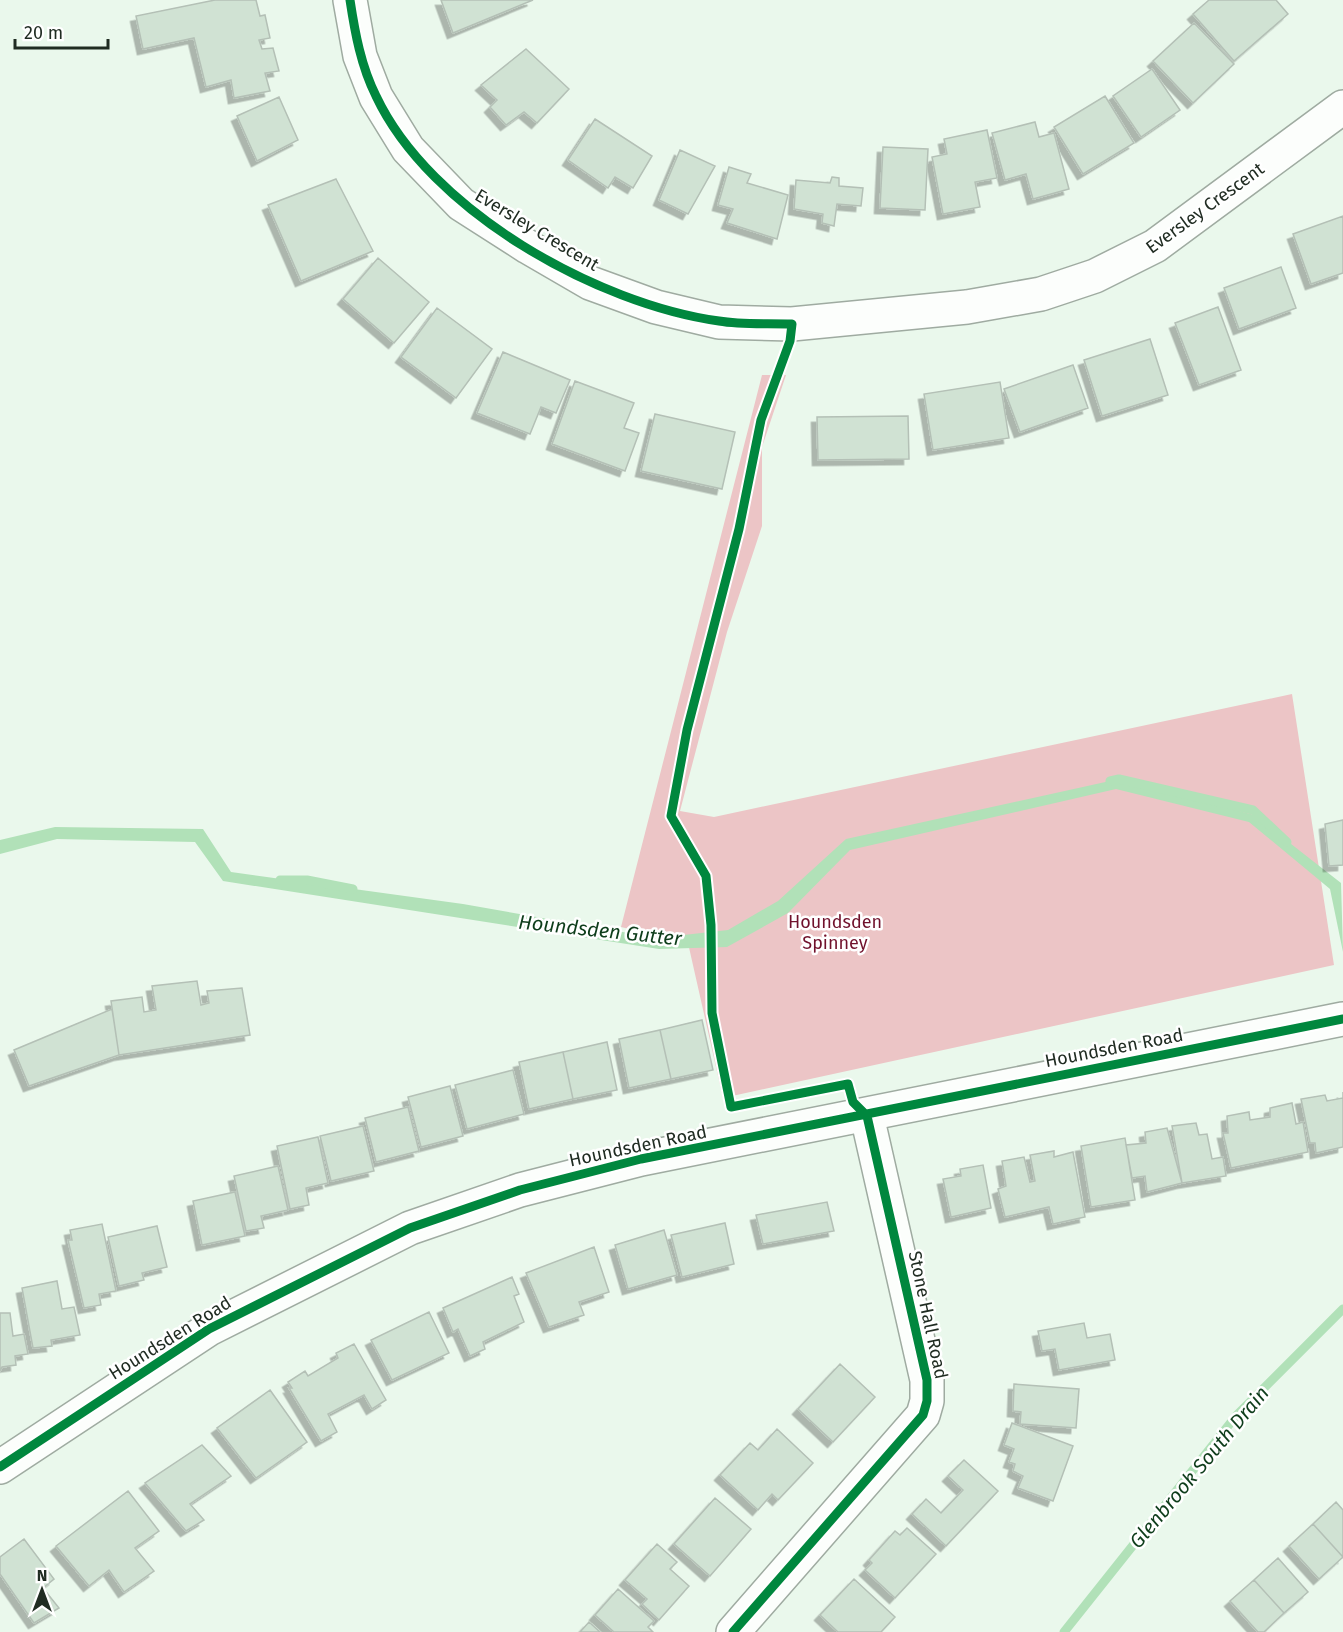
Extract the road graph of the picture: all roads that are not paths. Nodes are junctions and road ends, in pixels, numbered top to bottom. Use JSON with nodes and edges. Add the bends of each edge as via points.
{"nodes":[{"id":1,"x":350,"y":0,"type":"edge"},
{"id":2,"x":1343,"y":107,"type":"edge"},
{"id":3,"x":1343,"y":1019,"type":"edge"},
{"id":4,"x":867,"y":1116,"type":"junction"},
{"id":5,"x":0,"y":1467,"type":"edge"},
{"id":6,"x":733,"y":1632,"type":"edge"}],
"edges":[{"from":1,"to":2,"type":"street","name":"Eversley Crescent","via":[[360,56],[376,97],[408,149],[461,204],[590,283],[656,307],[719,322],[792,324],[967,307],[1041,294],[1095,276],[1155,246]]},
{"from":3,"to":4,"type":"street","name":"Houndsden Road"},
{"from":4,"to":5,"type":"street","name":"Houndsden Road","via":[[630,1162],[520,1190],[410,1228],[208,1329]]},
{"from":4,"to":6,"type":"street","name":"Stone Hall Road","via":[[927,1380],[927,1401],[923,1415]]}]}
